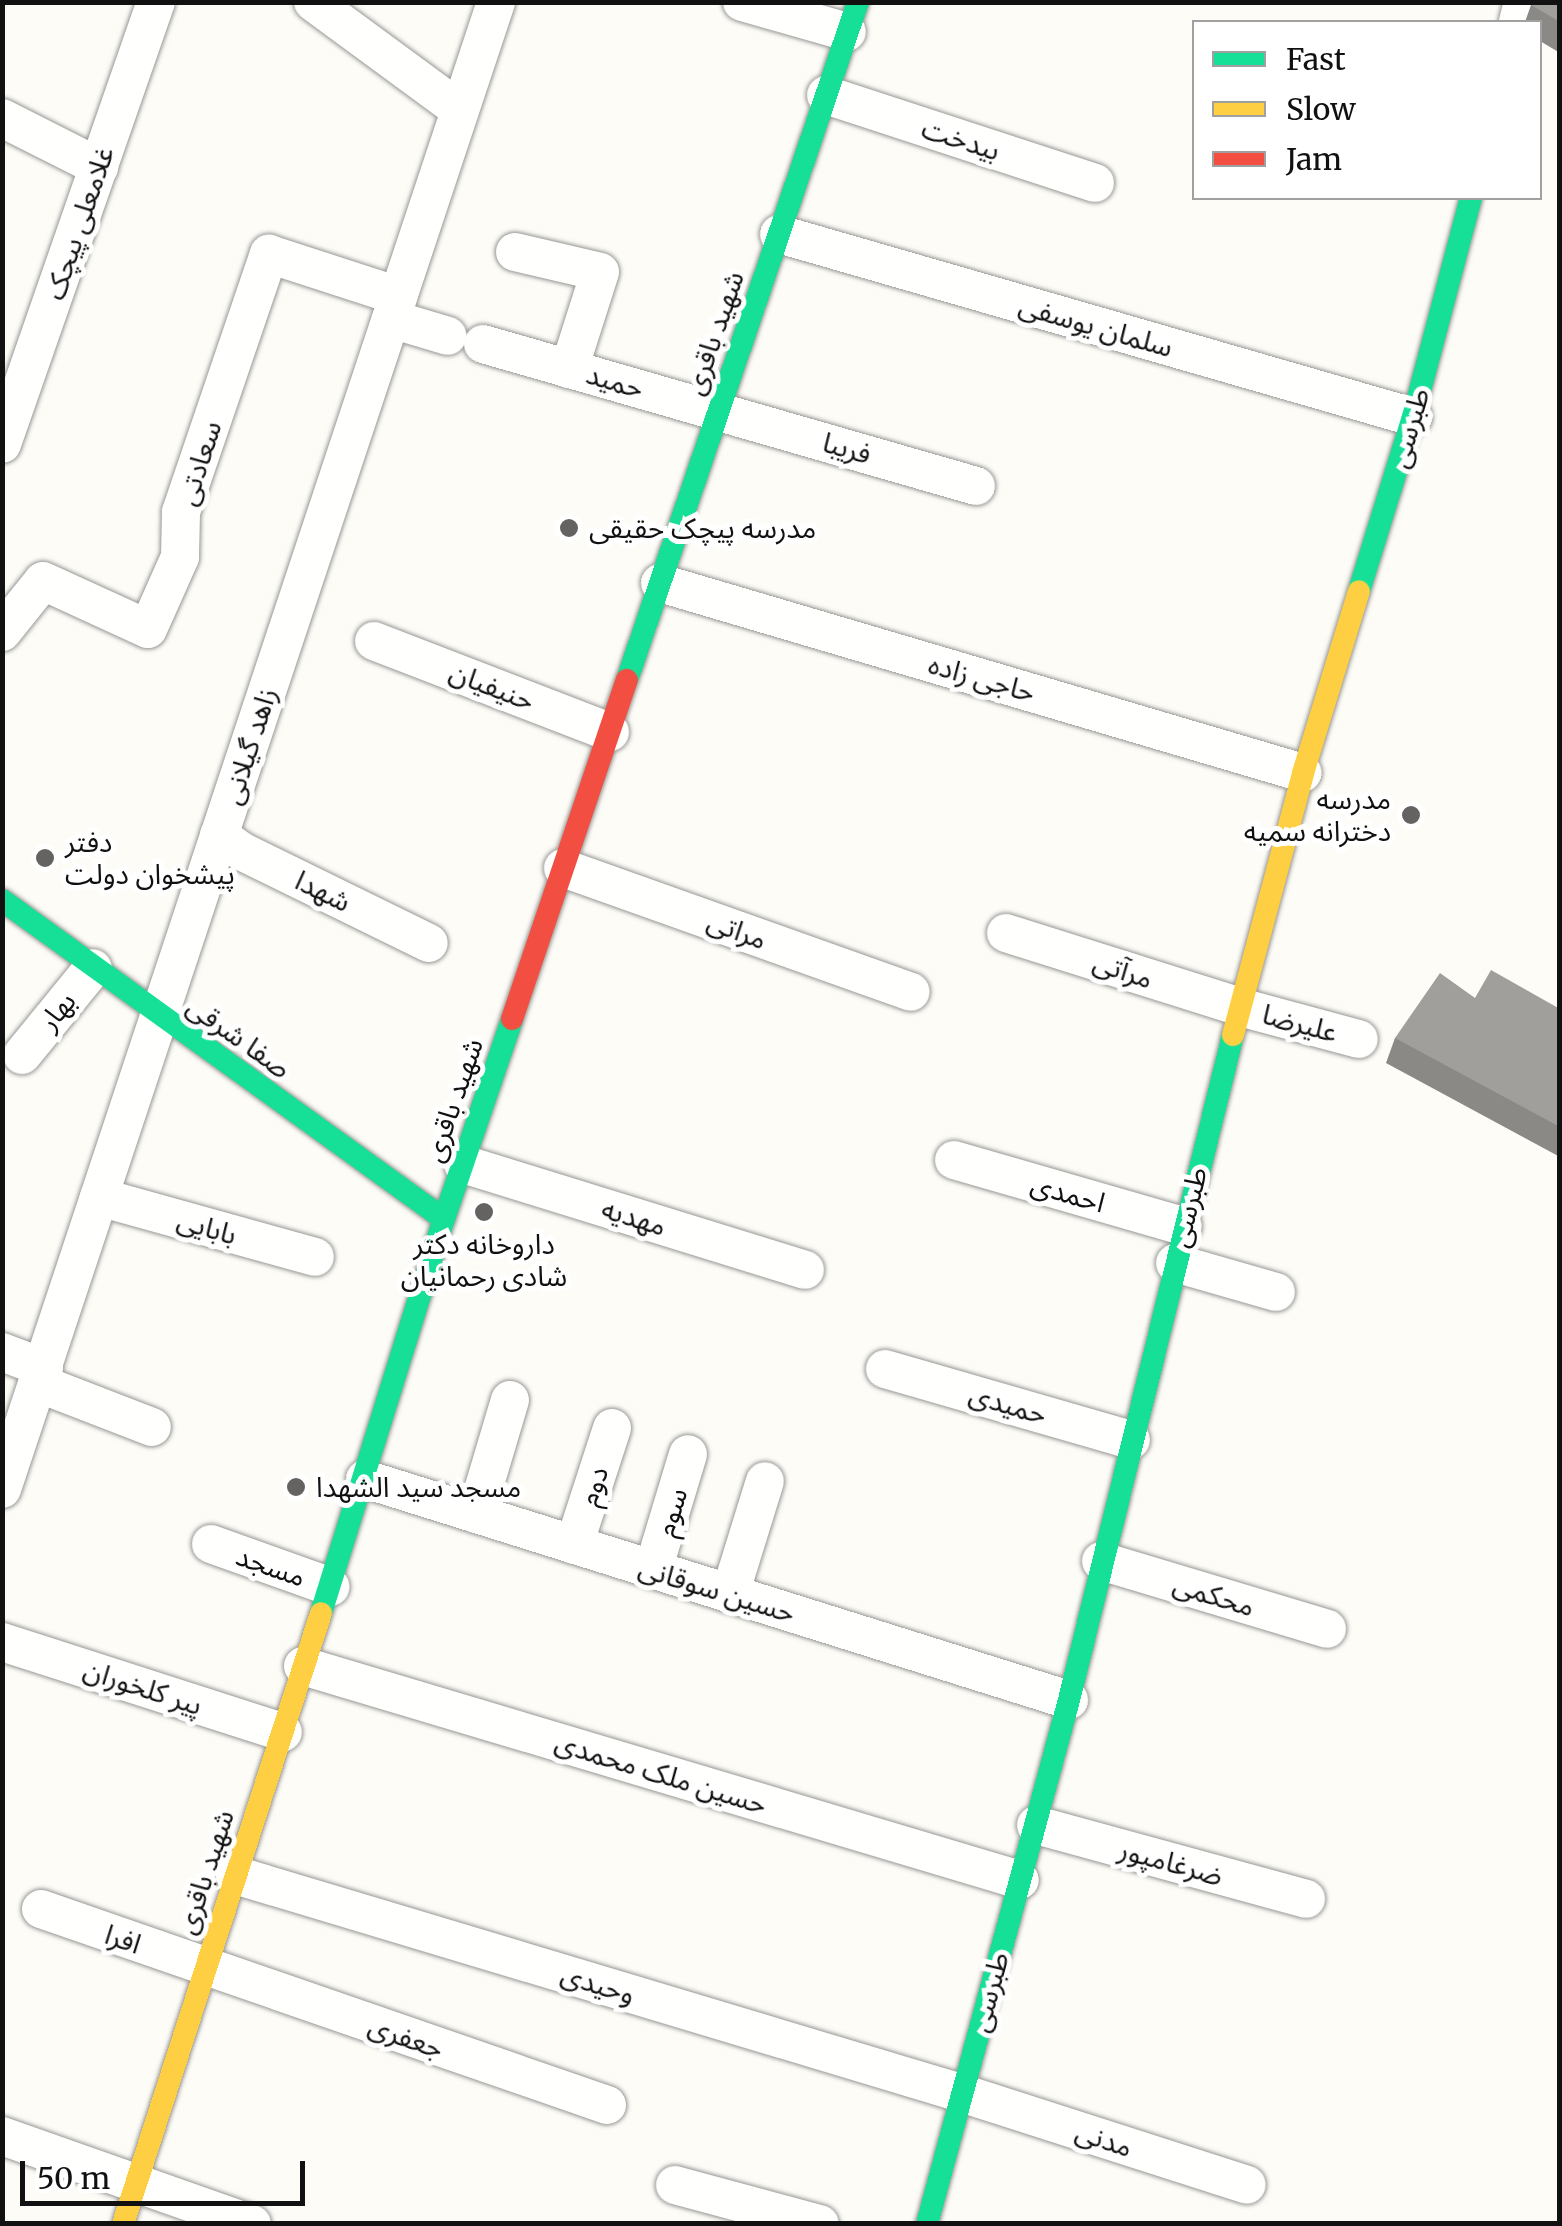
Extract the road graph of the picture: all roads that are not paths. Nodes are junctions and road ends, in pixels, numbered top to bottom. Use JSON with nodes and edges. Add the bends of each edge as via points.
{"nodes":[{"id":1,"x":156,"y":2,"type":"edge"},
{"id":2,"x":314,"y":2,"type":"edge"},
{"id":3,"x":496,"y":2,"type":"edge"},
{"id":4,"x":742,"y":2,"type":"edge"},
{"id":5,"x":852,"y":17,"type":"edge"},
{"id":6,"x":826,"y":96,"type":"junction"},
{"id":7,"x":460,"y":110,"type":"junction"},
{"id":8,"x":2,"y":118,"type":"edge"},
{"id":9,"x":99,"y":167,"type":"junction"},
{"id":10,"x":1095,"y":184,"type":"dead end"},
{"id":11,"x":1470,"y":200,"type":"edge"},
{"id":12,"x":779,"y":234,"type":"junction"},
{"id":13,"x":516,"y":252,"type":"dead end"},
{"id":14,"x":395,"y":308,"type":"junction"},
{"id":15,"x":569,"y":368,"type":"junction"},
{"id":16,"x":719,"y":410,"type":"junction"},
{"id":17,"x":1413,"y":417,"type":"junction"},
{"id":18,"x":2,"y":444,"type":"edge"},
{"id":19,"x":976,"y":486,"type":"dead end"},
{"id":20,"x":660,"y":582,"type":"junction"},
{"id":21,"x":2,"y":632,"type":"edge"},
{"id":22,"x":374,"y":641,"type":"dead end"},
{"id":23,"x":610,"y":732,"type":"junction"},
{"id":24,"x":1304,"y":773,"type":"junction"},
{"id":25,"x":220,"y":836,"type":"junction"},
{"id":26,"x":564,"y":868,"type":"junction"},
{"id":27,"x":2,"y":900,"type":"edge"},
{"id":28,"x":1006,"y":933,"type":"dead end"},
{"id":29,"x":430,"y":943,"type":"dead end"},
{"id":30,"x":92,"y":968,"type":"junction"},
{"id":31,"x":911,"y":992,"type":"dead end"},
{"id":32,"x":1240,"y":1007,"type":"junction"},
{"id":33,"x":158,"y":1017,"type":"junction"},
{"id":34,"x":1359,"y":1040,"type":"dead end"},
{"id":35,"x":22,"y":1054,"type":"dead end"},
{"id":36,"x":954,"y":1160,"type":"dead end"},
{"id":37,"x":463,"y":1164,"type":"junction"},
{"id":38,"x":99,"y":1197,"type":"junction"},
{"id":39,"x":444,"y":1220,"type":"junction"},
{"id":40,"x":1182,"y":1226,"type":"junction"},
{"id":41,"x":315,"y":1258,"type":"dead end"},
{"id":42,"x":1175,"y":1263,"type":"junction"},
{"id":43,"x":805,"y":1270,"type":"dead end"},
{"id":44,"x":1276,"y":1292,"type":"dead end"},
{"id":45,"x":2,"y":1352,"type":"edge"},
{"id":46,"x":885,"y":1369,"type":"dead end"},
{"id":47,"x":41,"y":1376,"type":"junction"},
{"id":48,"x":510,"y":1400,"type":"dead end"},
{"id":49,"x":152,"y":1427,"type":"dead end"},
{"id":50,"x":612,"y":1428,"type":"dead end"},
{"id":51,"x":1131,"y":1440,"type":"junction"},
{"id":52,"x":688,"y":1454,"type":"dead end"},
{"id":53,"x":365,"y":1480,"type":"junction"},
{"id":54,"x":765,"y":1482,"type":"dead end"},
{"id":55,"x":2,"y":1489,"type":"edge"},
{"id":56,"x":476,"y":1514,"type":"junction"},
{"id":57,"x":211,"y":1544,"type":"dead end"},
{"id":58,"x":574,"y":1545,"type":"junction"},
{"id":59,"x":1102,"y":1561,"type":"junction"},
{"id":60,"x":653,"y":1570,"type":"junction"},
{"id":61,"x":331,"y":1586,"type":"junction"},
{"id":62,"x":730,"y":1594,"type":"junction"},
{"id":63,"x":1326,"y":1629,"type":"dead end"},
{"id":64,"x":2,"y":1642,"type":"edge"},
{"id":65,"x":303,"y":1666,"type":"junction"},
{"id":66,"x":1069,"y":1700,"type":"junction"},
{"id":67,"x":284,"y":1732,"type":"junction"},
{"id":68,"x":1036,"y":1825,"type":"junction"},
{"id":69,"x":235,"y":1875,"type":"junction"},
{"id":70,"x":1020,"y":1880,"type":"junction"},
{"id":71,"x":1306,"y":1899,"type":"dead end"},
{"id":72,"x":40,"y":1910,"type":"dead end"},
{"id":73,"x":205,"y":1968,"type":"junction"},
{"id":74,"x":961,"y":2092,"type":"junction"},
{"id":75,"x":607,"y":2106,"type":"dead end"},
{"id":76,"x":2,"y":2136,"type":"edge"},
{"id":77,"x":136,"y":2184,"type":"junction"},
{"id":78,"x":676,"y":2185,"type":"dead end"},
{"id":79,"x":1247,"y":2185,"type":"dead end"},
{"id":80,"x":124,"y":2224,"type":"edge"},
{"id":81,"x":252,"y":2224,"type":"edge"},
{"id":82,"x":820,"y":2224,"type":"edge"},
{"id":83,"x":927,"y":2224,"type":"edge"}],
"edges":[{"from":1,"to":9,"type":"street","name":"غلامعلی پیچک"},
{"from":2,"to":7,"type":"street"},
{"from":3,"to":7,"type":"street","name":"زاهد گیلانی"},
{"from":4,"to":5,"type":"street"},
{"from":5,"to":6,"type":"street","name":"شهید باقری"},
{"from":6,"to":10,"type":"street","name":"بیدخت"},
{"from":6,"to":12,"type":"street","name":"شهید باقری"},
{"from":7,"to":14,"type":"street","name":"زاهد گیلانی"},
{"from":8,"to":9,"type":"street"},
{"from":9,"to":18,"type":"street","name":"غلامعلی پیچک"},
{"from":11,"to":17,"type":"street","name":"طبرسی"},
{"from":12,"to":16,"type":"street","name":"شهید باقری"},
{"from":12,"to":17,"type":"street","name":"سلمان یوسفی"},
{"from":13,"to":15,"type":"street","name":"حمید","via":[[600,272]]},
{"from":14,"to":15,"type":"street","name":"حمید","via":[[465,340]]},
{"from":14,"to":21,"type":"street","name":"سعادتی","via":[[269,254],[181,512],[180,557],[148,629],[43,580]]},
{"from":14,"to":25,"type":"street","name":"زاهد گیلانی"},
{"from":15,"to":16,"type":"street","name":"حمید"},
{"from":16,"to":19,"type":"street","name":"فریبا"},
{"from":16,"to":20,"type":"street","name":"شهید باقری"},
{"from":17,"to":24,"type":"street","name":"طبرسی"},
{"from":20,"to":23,"type":"street","name":"شهید باقری"},
{"from":20,"to":24,"type":"street","name":"حاجی زاده"},
{"from":22,"to":23,"type":"street","name":"حنیفیان"},
{"from":23,"to":26,"type":"street","name":"شهید باقری"},
{"from":24,"to":32,"type":"street","name":"طبرسی"},
{"from":25,"to":29,"type":"street","name":"شهدا"},
{"from":25,"to":33,"type":"street","name":"زاهد گیلانی"},
{"from":26,"to":31,"type":"street","name":"مراتی"},
{"from":26,"to":37,"type":"street","name":"شهید باقری"},
{"from":27,"to":30,"type":"street","name":"صفا شرقی"},
{"from":28,"to":32,"type":"street","name":"مرآتی"},
{"from":30,"to":33,"type":"street","name":"صفا شرقی"},
{"from":30,"to":35,"type":"street","name":"بهار"},
{"from":32,"to":34,"type":"street","name":"علیرضا"},
{"from":32,"to":40,"type":"street","name":"طبرسی"},
{"from":33,"to":38,"type":"street","name":"زاهد گیلانی"},
{"from":33,"to":39,"type":"street","name":"صفا شرقی"},
{"from":36,"to":40,"type":"street","name":"احمدی"},
{"from":37,"to":39,"type":"street","name":"شهید باقری"},
{"from":37,"to":43,"type":"street","name":"مهدیه"},
{"from":38,"to":41,"type":"street","name":"بابایی"},
{"from":38,"to":47,"type":"street","name":"زاهد گیلانی"},
{"from":39,"to":53,"type":"street","name":"شهید باقری"},
{"from":40,"to":42,"type":"street","name":"طبرسی"},
{"from":42,"to":44,"type":"street"},
{"from":42,"to":51,"type":"street","name":"طبرسی"},
{"from":45,"to":47,"type":"street"},
{"from":46,"to":51,"type":"street","name":"حمیدی"},
{"from":47,"to":49,"type":"street"},
{"from":47,"to":55,"type":"street","name":"زاهد گیلانی"},
{"from":48,"to":56,"type":"street"},
{"from":50,"to":58,"type":"street","name":"دوم"},
{"from":51,"to":59,"type":"street","name":"طبرسی"},
{"from":52,"to":60,"type":"street","name":"سوم"},
{"from":53,"to":56,"type":"street","name":"حسین سوقانی"},
{"from":53,"to":61,"type":"street","name":"شهید باقری"},
{"from":54,"to":62,"type":"street"},
{"from":56,"to":58,"type":"street","name":"حسین سوقانی"},
{"from":57,"to":61,"type":"street","name":"مسجد"},
{"from":58,"to":60,"type":"street","name":"حسین سوقانی"},
{"from":59,"to":63,"type":"street","name":"محکمی"},
{"from":59,"to":66,"type":"street","name":"طبرسی"},
{"from":60,"to":62,"type":"street","name":"حسین سوقانی"},
{"from":61,"to":65,"type":"street","name":"شهید باقری"},
{"from":62,"to":66,"type":"street","name":"حسین سوقانی"},
{"from":64,"to":67,"type":"street","name":"پیر کلخوران"},
{"from":65,"to":67,"type":"street","name":"شهید باقری"},
{"from":65,"to":70,"type":"street","name":"حسین ملک محمدی"},
{"from":66,"to":68,"type":"street","name":"طبرسی"},
{"from":67,"to":69,"type":"street","name":"شهید باقری"},
{"from":68,"to":70,"type":"street","name":"طبرسی"},
{"from":68,"to":71,"type":"street","name":"ضرغامپور"},
{"from":69,"to":73,"type":"street","name":"شهید باقری"},
{"from":69,"to":74,"type":"street","name":"وحیدی"},
{"from":70,"to":74,"type":"street","name":"طبرسی"},
{"from":72,"to":73,"type":"street","name":"افرا"},
{"from":73,"to":75,"type":"street","name":"جعفری"},
{"from":73,"to":77,"type":"street","name":"شهید باقری"},
{"from":74,"to":79,"type":"street","name":"مدنی"},
{"from":74,"to":83,"type":"street","name":"طبرسی"},
{"from":76,"to":77,"type":"street"},
{"from":77,"to":80,"type":"street","name":"شهید باقری"},
{"from":77,"to":81,"type":"street"},
{"from":78,"to":82,"type":"street"}]}
